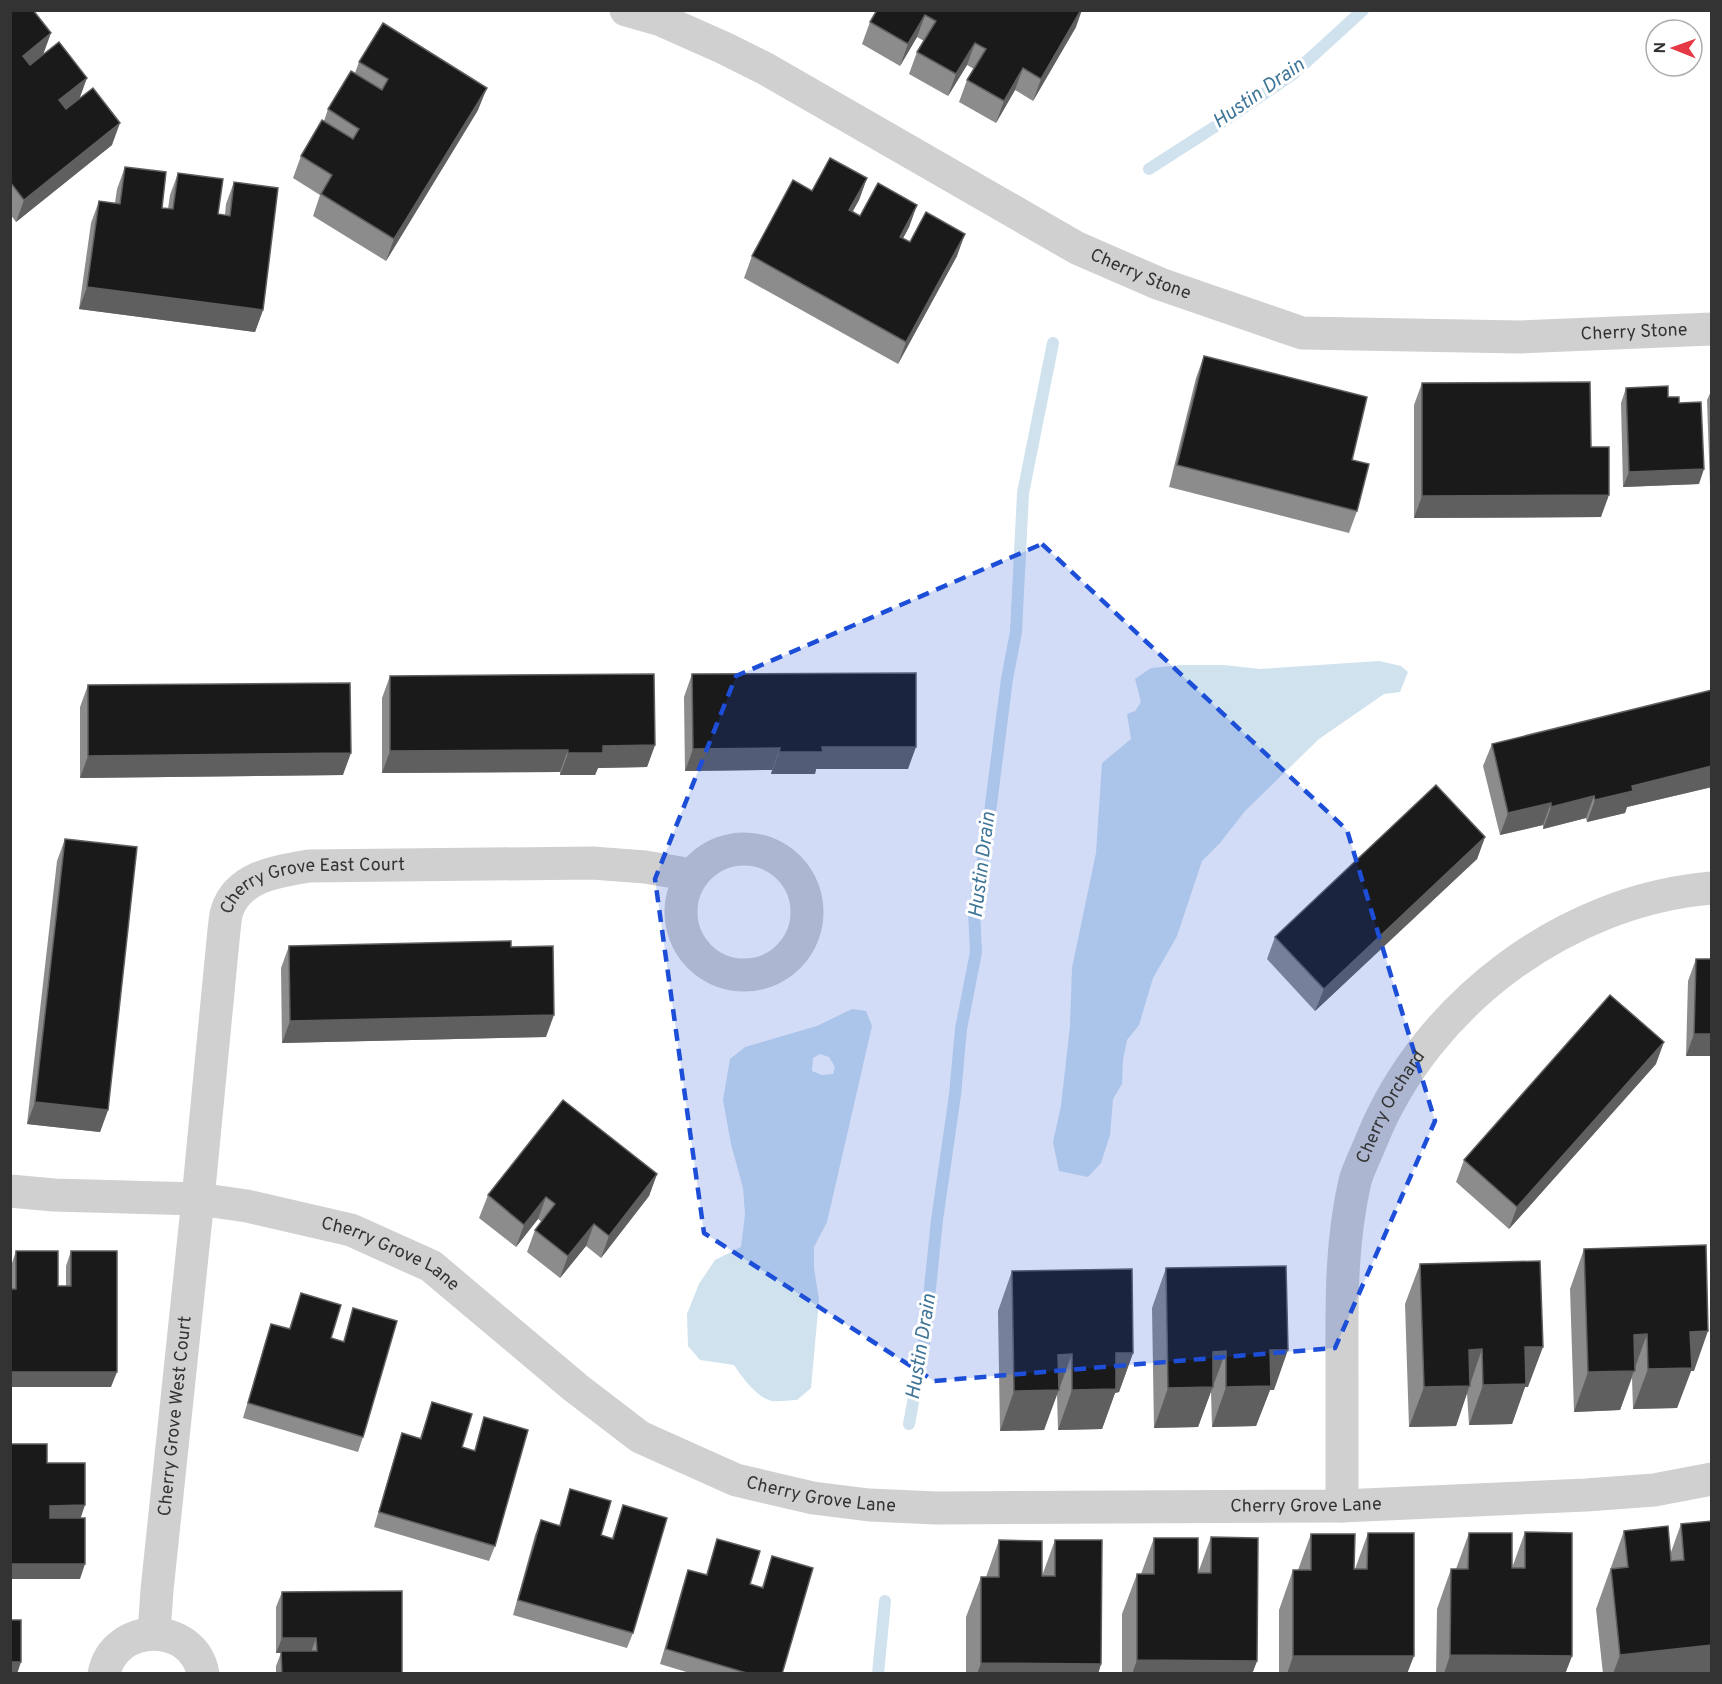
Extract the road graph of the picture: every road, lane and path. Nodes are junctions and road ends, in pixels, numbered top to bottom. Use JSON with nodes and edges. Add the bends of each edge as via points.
{"nodes":[{"id":1,"x":626,"y":10,"type":"edge"},
{"id":2,"x":1712,"y":329,"type":"edge"},
{"id":3,"x":692,"y":875,"type":"dead end"},
{"id":4,"x":1712,"y":888,"type":"edge"},
{"id":5,"x":10,"y":1191,"type":"edge"},
{"id":6,"x":198,"y":1199,"type":"junction"},
{"id":7,"x":1712,"y":1479,"type":"edge"},
{"id":8,"x":1342,"y":1506,"type":"junction"},
{"id":9,"x":154,"y":1633,"type":"junction"},
{"id":10,"x":104,"y":1674,"type":"edge"},
{"id":11,"x":203,"y":1674,"type":"edge"}],
"edges":[{"from":1,"to":2,"type":"street","name":"Cherry Stone","via":[[661,20],[756,64],[1077,248],[1160,284],[1302,333],[1520,337]]},
{"from":3,"to":6,"type":"street","name":"Cherry Grove East Court","via":[[592,863],[309,866],[275,872],[251,882],[237,893],[227,910]]},
{"from":4,"to":8,"type":"street","name":"Cherry Orchard","via":[[1629,903],[1570,928],[1529,952],[1488,981],[1434,1037],[1399,1083],[1356,1179],[1343,1252]]},
{"from":5,"to":6,"type":"street","name":"Cherry Grove Lane"},
{"from":6,"to":8,"type":"street","name":"Cherry Grove Lane","via":[[351,1230],[432,1266],[640,1437],[736,1480],[813,1497],[925,1508]]},
{"from":6,"to":9,"type":"street","name":"Cherry Grove West Court"},
{"from":7,"to":8,"type":"street","name":"Cherry Grove Lane","via":[[1654,1490],[1586,1496]]},
{"from":9,"to":10,"type":"street","via":[[134,1636],[117,1648]]},
{"from":9,"to":11,"type":"street","via":[[174,1637],[191,1648]]}]}
